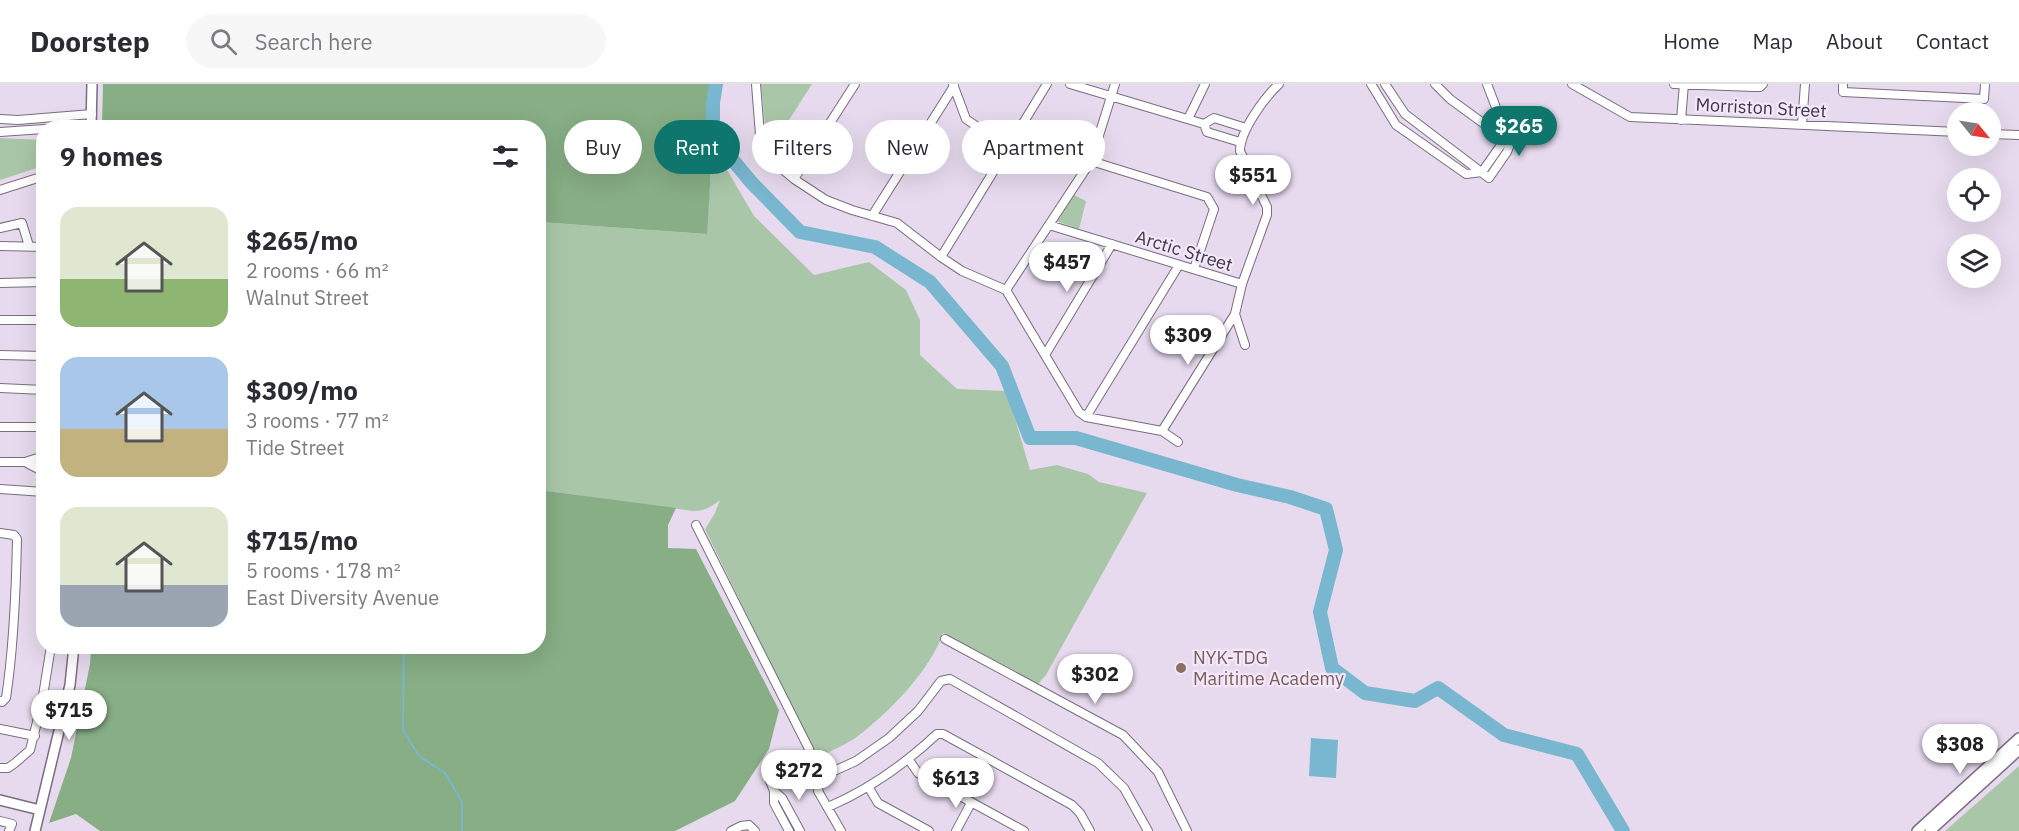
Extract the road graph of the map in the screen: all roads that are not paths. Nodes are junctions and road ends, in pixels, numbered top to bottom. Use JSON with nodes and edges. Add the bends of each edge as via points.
{"nodes":[{"id":1,"x":92,"y":84,"type":"edge"},
{"id":2,"x":756,"y":84,"type":"edge"},
{"id":3,"x":855,"y":84,"type":"edge"},
{"id":4,"x":1047,"y":84,"type":"edge"},
{"id":5,"x":1070,"y":84,"type":"edge"},
{"id":6,"x":1115,"y":84,"type":"edge"},
{"id":7,"x":1205,"y":84,"type":"edge"},
{"id":8,"x":1278,"y":84,"type":"edge"},
{"id":9,"x":1371,"y":84,"type":"edge"},
{"id":10,"x":1385,"y":84,"type":"edge"},
{"id":11,"x":1435,"y":84,"type":"edge"},
{"id":12,"x":1487,"y":84,"type":"edge"},
{"id":13,"x":1572,"y":84,"type":"edge"},
{"id":14,"x":1674,"y":84,"type":"edge"},
{"id":15,"x":1684,"y":84,"type":"edge"},
{"id":16,"x":1764,"y":84,"type":"edge"},
{"id":17,"x":1805,"y":84,"type":"edge"},
{"id":18,"x":1985,"y":84,"type":"edge"},
{"id":19,"x":953,"y":85,"type":"edge"},
{"id":20,"x":1719,"y":85,"type":"edge"},
{"id":21,"x":1843,"y":88,"type":"edge"},
{"id":22,"x":1111,"y":96,"type":"junction"},
{"id":23,"x":92,"y":114,"type":"junction"},
{"id":24,"x":0,"y":119,"type":"edge"},
{"id":25,"x":1188,"y":119,"type":"junction"},
{"id":26,"x":92,"y":120,"type":"edge"},
{"id":27,"x":967,"y":120,"type":"edge"},
{"id":28,"x":1025,"y":120,"type":"edge"},
{"id":29,"x":1104,"y":120,"type":"edge"},
{"id":30,"x":1681,"y":120,"type":"junction"},
{"id":31,"x":1204,"y":124,"type":"junction"},
{"id":32,"x":1802,"y":125,"type":"junction"},
{"id":33,"x":1487,"y":126,"type":"dead end"},
{"id":34,"x":1246,"y":128,"type":"junction"},
{"id":35,"x":36,"y":130,"type":"edge"},
{"id":36,"x":1505,"y":130,"type":"junction"},
{"id":37,"x":0,"y":132,"type":"edge"},
{"id":38,"x":1947,"y":132,"type":"edge"},
{"id":39,"x":2001,"y":134,"type":"edge"},
{"id":40,"x":2019,"y":135,"type":"edge"},
{"id":41,"x":1239,"y":142,"type":"junction"},
{"id":42,"x":1105,"y":165,"type":"edge"},
{"id":43,"x":1482,"y":172,"type":"junction"},
{"id":44,"x":992,"y":174,"type":"edge"},
{"id":45,"x":1082,"y":174,"type":"edge"},
{"id":46,"x":36,"y":179,"type":"edge"},
{"id":47,"x":794,"y":179,"type":"junction"},
{"id":48,"x":0,"y":190,"type":"edge"},
{"id":49,"x":872,"y":216,"type":"junction"},
{"id":50,"x":1049,"y":225,"type":"junction"},
{"id":51,"x":0,"y":228,"type":"edge"},
{"id":52,"x":1112,"y":244,"type":"junction"},
{"id":53,"x":0,"y":246,"type":"edge"},
{"id":54,"x":29,"y":246,"type":"junction"},
{"id":55,"x":36,"y":246,"type":"edge"},
{"id":56,"x":941,"y":257,"type":"junction"},
{"id":57,"x":1179,"y":265,"type":"junction"},
{"id":58,"x":1194,"y":269,"type":"junction"},
{"id":59,"x":36,"y":282,"type":"edge"},
{"id":60,"x":0,"y":283,"type":"edge"},
{"id":61,"x":1242,"y":284,"type":"junction"},
{"id":62,"x":1006,"y":290,"type":"junction"},
{"id":63,"x":1235,"y":314,"type":"junction"},
{"id":64,"x":0,"y":320,"type":"edge"},
{"id":65,"x":36,"y":320,"type":"edge"},
{"id":66,"x":1245,"y":345,"type":"dead end"},
{"id":67,"x":0,"y":355,"type":"edge"},
{"id":68,"x":1045,"y":355,"type":"junction"},
{"id":69,"x":36,"y":356,"type":"edge"},
{"id":70,"x":0,"y":388,"type":"edge"},
{"id":71,"x":36,"y":390,"type":"edge"},
{"id":72,"x":1086,"y":417,"type":"junction"},
{"id":73,"x":0,"y":427,"type":"edge"},
{"id":74,"x":36,"y":427,"type":"edge"},
{"id":75,"x":1162,"y":431,"type":"junction"},
{"id":76,"x":1178,"y":442,"type":"dead end"},
{"id":77,"x":36,"y":459,"type":"edge"},
{"id":78,"x":0,"y":462,"type":"edge"},
{"id":79,"x":25,"y":462,"type":"junction"},
{"id":80,"x":36,"y":468,"type":"edge"},
{"id":81,"x":0,"y":489,"type":"edge"},
{"id":82,"x":36,"y":491,"type":"edge"},
{"id":83,"x":696,"y":525,"type":"dead end"},
{"id":84,"x":0,"y":533,"type":"edge"},
{"id":85,"x":945,"y":639,"type":"dead end"},
{"id":86,"x":50,"y":654,"type":"edge"},
{"id":87,"x":73,"y":654,"type":"edge"},
{"id":88,"x":0,"y":701,"type":"edge"},
{"id":89,"x":0,"y":729,"type":"edge"},
{"id":90,"x":35,"y":736,"type":"junction"},
{"id":91,"x":2019,"y":738,"type":"edge"},
{"id":92,"x":2019,"y":750,"type":"edge"},
{"id":93,"x":909,"y":760,"type":"junction"},
{"id":94,"x":0,"y":768,"type":"edge"},
{"id":95,"x":868,"y":788,"type":"junction"},
{"id":96,"x":774,"y":791,"type":"junction"},
{"id":97,"x":0,"y":800,"type":"edge"},
{"id":98,"x":972,"y":803,"type":"junction"},
{"id":99,"x":828,"y":807,"type":"junction"},
{"id":100,"x":40,"y":810,"type":"junction"},
{"id":101,"x":0,"y":820,"type":"edge"},
{"id":102,"x":924,"y":830,"type":"edge"},
{"id":103,"x":9,"y":831,"type":"edge"},
{"id":104,"x":35,"y":831,"type":"edge"},
{"id":105,"x":731,"y":831,"type":"edge"},
{"id":106,"x":755,"y":831,"type":"edge"},
{"id":107,"x":789,"y":831,"type":"edge"},
{"id":108,"x":800,"y":831,"type":"edge"},
{"id":109,"x":841,"y":831,"type":"edge"},
{"id":110,"x":956,"y":831,"type":"edge"},
{"id":111,"x":1024,"y":831,"type":"edge"},
{"id":112,"x":1090,"y":831,"type":"edge"},
{"id":113,"x":1148,"y":831,"type":"edge"},
{"id":114,"x":1187,"y":831,"type":"edge"},
{"id":115,"x":1917,"y":831,"type":"edge"},
{"id":116,"x":1930,"y":831,"type":"edge"}],
"edges":[{"from":1,"to":23,"type":"street"},
{"from":2,"to":47,"type":"street","via":[[765,150]]},
{"from":3,"to":47,"type":"street"},
{"from":4,"to":28,"type":"street"},
{"from":5,"to":22,"type":"street"},
{"from":6,"to":22,"type":"street"},
{"from":7,"to":25,"type":"street"},
{"from":8,"to":34,"type":"street"},
{"from":9,"to":43,"type":"street","via":[[1396,125],[1466,174]]},
{"from":10,"to":43,"type":"street","via":[[1405,114]]},
{"from":11,"to":33,"type":"street"},
{"from":12,"to":36,"type":"street"},
{"from":13,"to":30,"type":"street","name":"Morriston Street","via":[[1630,117]]},
{"from":14,"to":15,"type":"street"},
{"from":15,"to":20,"type":"street"},
{"from":15,"to":30,"type":"street"},
{"from":16,"to":20,"type":"street"},
{"from":17,"to":32,"type":"street"},
{"from":18,"to":21,"type":"street","via":[[1984,99]]},
{"from":19,"to":27,"type":"street"},
{"from":19,"to":49,"type":"street"},
{"from":22,"to":25,"type":"street"},
{"from":22,"to":29,"type":"street"},
{"from":23,"to":24,"type":"street"},
{"from":23,"to":26,"type":"street"},
{"from":25,"to":31,"type":"street"},
{"from":30,"to":32,"type":"street","name":"Morriston Street"},
{"from":31,"to":34,"type":"street","via":[[1214,118]]},
{"from":31,"to":41,"type":"street","via":[[1207,132]]},
{"from":32,"to":38,"type":"street","name":"Morriston Street"},
{"from":34,"to":41,"type":"street"},
{"from":35,"to":37,"type":"street"},
{"from":36,"to":43,"type":"street","via":[[1501,145]]},
{"from":36,"to":43,"type":"street","via":[[1510,144],[1507,152],[1489,178]]},
{"from":39,"to":40,"type":"street"},
{"from":41,"to":61,"type":"street","via":[[1239,151],[1267,207]]},
{"from":42,"to":58,"type":"street","via":[[1207,197],[1214,209]]},
{"from":44,"to":56,"type":"street"},
{"from":45,"to":50,"type":"street"},
{"from":46,"to":48,"type":"street"},
{"from":47,"to":49,"type":"street","via":[[826,200]]},
{"from":49,"to":56,"type":"street","via":[[897,223]]},
{"from":50,"to":52,"type":"street","name":"Arctic Street"},
{"from":50,"to":62,"type":"street"},
{"from":51,"to":54,"type":"street","via":[[22,223]]},
{"from":52,"to":57,"type":"street","name":"Arctic Street"},
{"from":52,"to":68,"type":"street"},
{"from":53,"to":54,"type":"street"},
{"from":54,"to":55,"type":"street"},
{"from":56,"to":62,"type":"street"},
{"from":57,"to":58,"type":"street","name":"Arctic Street"},
{"from":57,"to":72,"type":"street"},
{"from":58,"to":61,"type":"street","name":"Arctic Street"},
{"from":59,"to":60,"type":"street"},
{"from":61,"to":63,"type":"street"},
{"from":62,"to":68,"type":"street"},
{"from":63,"to":66,"type":"street"},
{"from":63,"to":75,"type":"street"},
{"from":64,"to":65,"type":"street"},
{"from":67,"to":69,"type":"street"},
{"from":68,"to":72,"type":"street","via":[[1079,412]]},
{"from":70,"to":71,"type":"street"},
{"from":72,"to":75,"type":"street"},
{"from":73,"to":74,"type":"street"},
{"from":75,"to":76,"type":"street"},
{"from":77,"to":79,"type":"street"},
{"from":78,"to":79,"type":"street"},
{"from":79,"to":80,"type":"street"},
{"from":81,"to":82,"type":"street"},
{"from":83,"to":96,"type":"street","via":[[808,749],[807,755],[774,770],[770,781]]},
{"from":84,"to":88,"type":"street","via":[[17,539],[12,653],[6,698]]},
{"from":85,"to":114,"type":"street","via":[[1123,735],[1158,772]]},
{"from":86,"to":90,"type":"street"},
{"from":87,"to":100,"type":"street","via":[[70,685]]},
{"from":89,"to":90,"type":"street"},
{"from":90,"to":94,"type":"street","via":[[30,750],[15,764]]},
{"from":91,"to":115,"type":"street"},
{"from":92,"to":116,"type":"street"},
{"from":93,"to":95,"type":"street"},
{"from":93,"to":98,"type":"street","via":[[918,773]]},
{"from":93,"to":112,"type":"street","via":[[937,734],[943,734],[1072,806]]},
{"from":95,"to":99,"type":"street"},
{"from":95,"to":102,"type":"street","via":[[878,803]]},
{"from":96,"to":107,"type":"street","via":[[774,804]]},
{"from":96,"to":108,"type":"street","via":[[783,798]]},
{"from":97,"to":100,"type":"street"},
{"from":98,"to":110,"type":"street"},
{"from":98,"to":111,"type":"street"},
{"from":99,"to":109,"type":"street"},
{"from":99,"to":113,"type":"street","via":[[818,791],[825,775],[856,761],[889,738],[918,711],[941,681],[950,679],[1098,763],[1124,788]]},
{"from":100,"to":104,"type":"street"},
{"from":101,"to":103,"type":"street","via":[[12,824]]},
{"from":105,"to":106,"type":"street","via":[[748,825]]}]}
